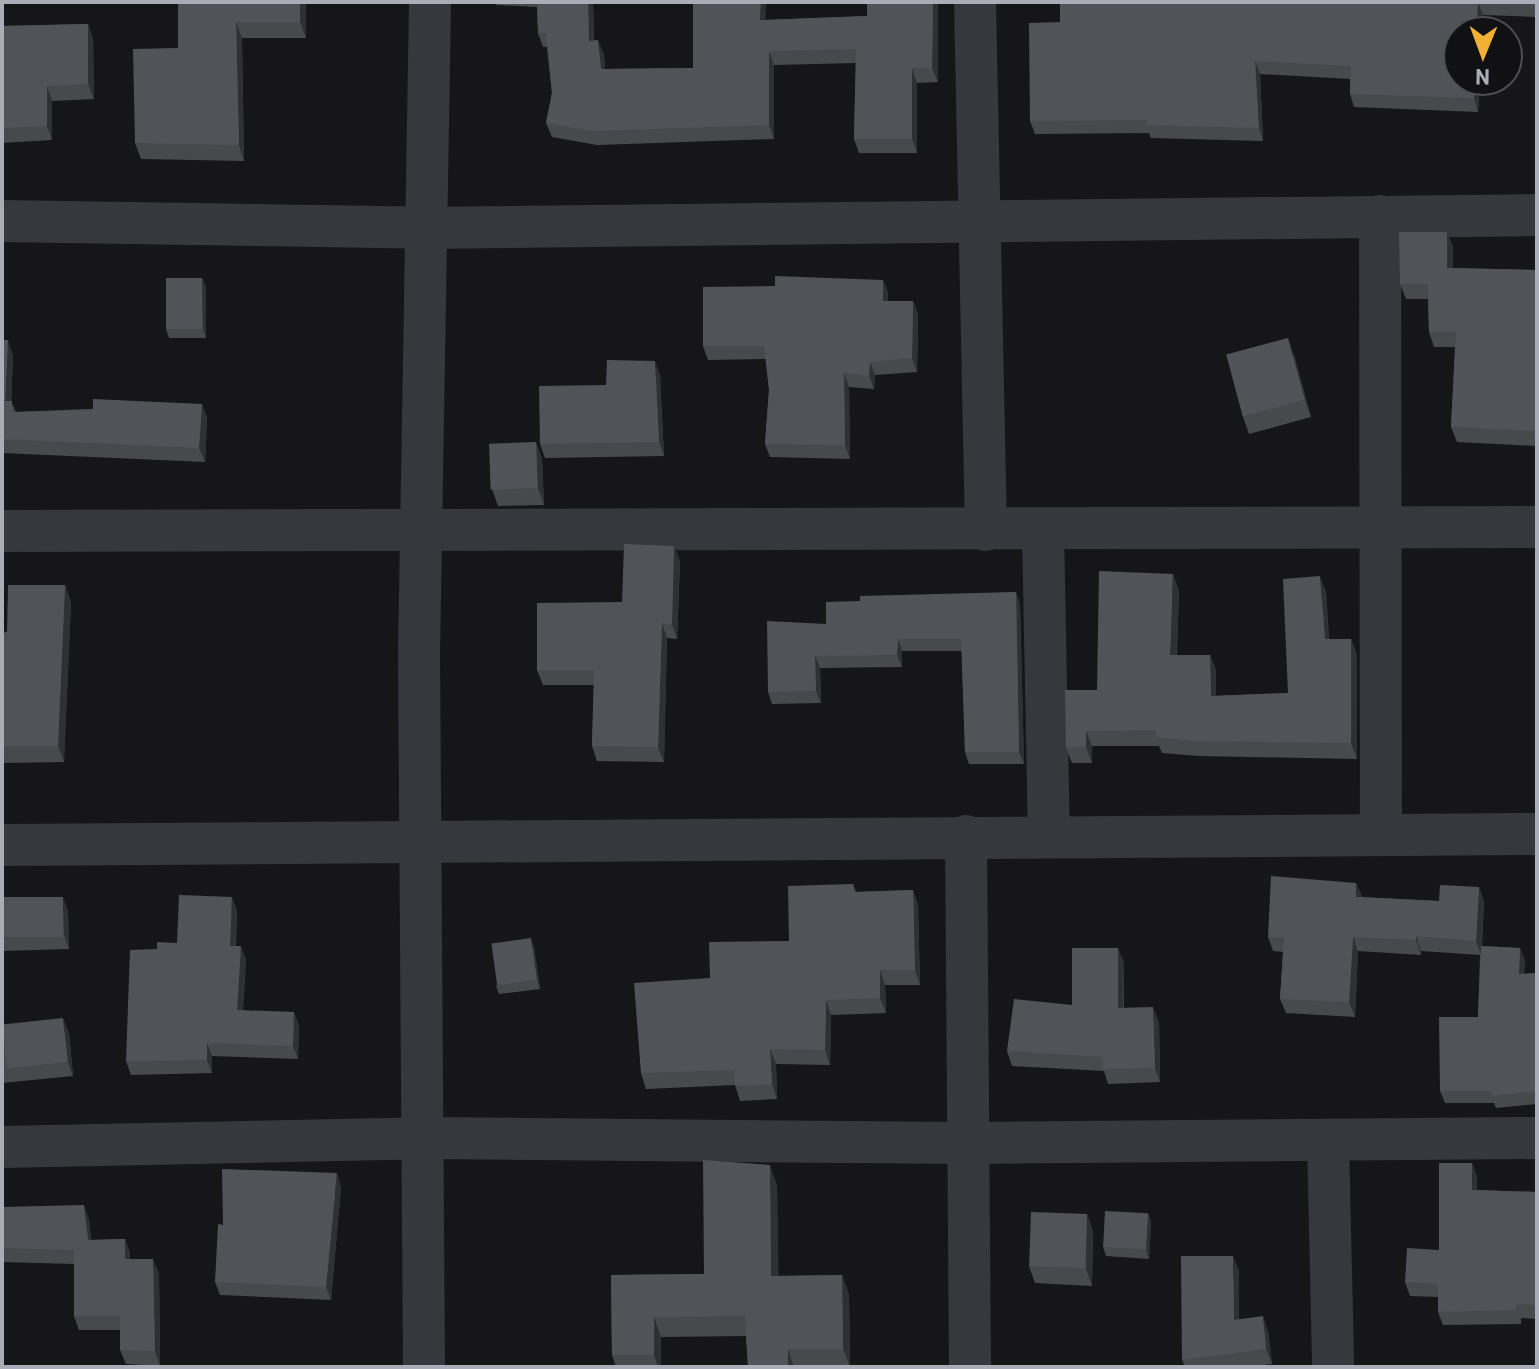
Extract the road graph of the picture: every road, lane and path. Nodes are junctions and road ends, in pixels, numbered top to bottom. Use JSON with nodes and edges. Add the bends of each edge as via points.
{"nodes":[{"id":1,"x":430,"y":2,"type":"edge"},
{"id":2,"x":975,"y":2,"type":"edge"},
{"id":3,"x":1537,"y":215,"type":"edge"},
{"id":4,"x":1380,"y":216,"type":"junction"},
{"id":5,"x":2,"y":221,"type":"edge"},
{"id":6,"x":978,"y":225,"type":"junction"},
{"id":7,"x":426,"y":228,"type":"junction"},
{"id":8,"x":1537,"y":527,"type":"edge"},
{"id":9,"x":1378,"y":528,"type":"junction"},
{"id":10,"x":986,"y":530,"type":"junction"},
{"id":11,"x":1043,"y":530,"type":"junction"},
{"id":12,"x":2,"y":531,"type":"edge"},
{"id":13,"x":421,"y":531,"type":"junction"},
{"id":14,"x":1537,"y":834,"type":"edge"},
{"id":15,"x":1049,"y":835,"type":"junction"},
{"id":16,"x":1381,"y":835,"type":"junction"},
{"id":17,"x":966,"y":836,"type":"junction"},
{"id":18,"x":420,"y":839,"type":"junction"},
{"id":19,"x":2,"y":845,"type":"edge"},
{"id":20,"x":424,"y":1138,"type":"junction"},
{"id":21,"x":1537,"y":1138,"type":"edge"},
{"id":22,"x":1328,"y":1140,"type":"junction"},
{"id":23,"x":967,"y":1143,"type":"junction"},
{"id":24,"x":2,"y":1147,"type":"edge"},
{"id":25,"x":424,"y":1367,"type":"edge"},
{"id":26,"x":970,"y":1367,"type":"edge"},
{"id":27,"x":1333,"y":1367,"type":"edge"}],
"edges":[{"from":1,"to":7,"type":"street"},
{"from":2,"to":6,"type":"street"},
{"from":3,"to":4,"type":"street"},
{"from":4,"to":6,"type":"street"},
{"from":4,"to":9,"type":"street"},
{"from":5,"to":7,"type":"street"},
{"from":6,"to":7,"type":"street"},
{"from":6,"to":10,"type":"street"},
{"from":7,"to":13,"type":"street"},
{"from":8,"to":9,"type":"street"},
{"from":9,"to":11,"type":"street"},
{"from":9,"to":16,"type":"street"},
{"from":10,"to":11,"type":"street"},
{"from":10,"to":13,"type":"street"},
{"from":11,"to":15,"type":"street"},
{"from":12,"to":13,"type":"street"},
{"from":13,"to":18,"type":"street"},
{"from":14,"to":16,"type":"street"},
{"from":15,"to":16,"type":"street"},
{"from":15,"to":17,"type":"street"},
{"from":17,"to":18,"type":"street"},
{"from":17,"to":23,"type":"street"},
{"from":18,"to":19,"type":"street"},
{"from":18,"to":20,"type":"street"},
{"from":20,"to":23,"type":"street"},
{"from":20,"to":24,"type":"street"},
{"from":20,"to":25,"type":"street"},
{"from":21,"to":22,"type":"street"},
{"from":22,"to":23,"type":"street"},
{"from":22,"to":27,"type":"street"},
{"from":23,"to":26,"type":"street"}]}
